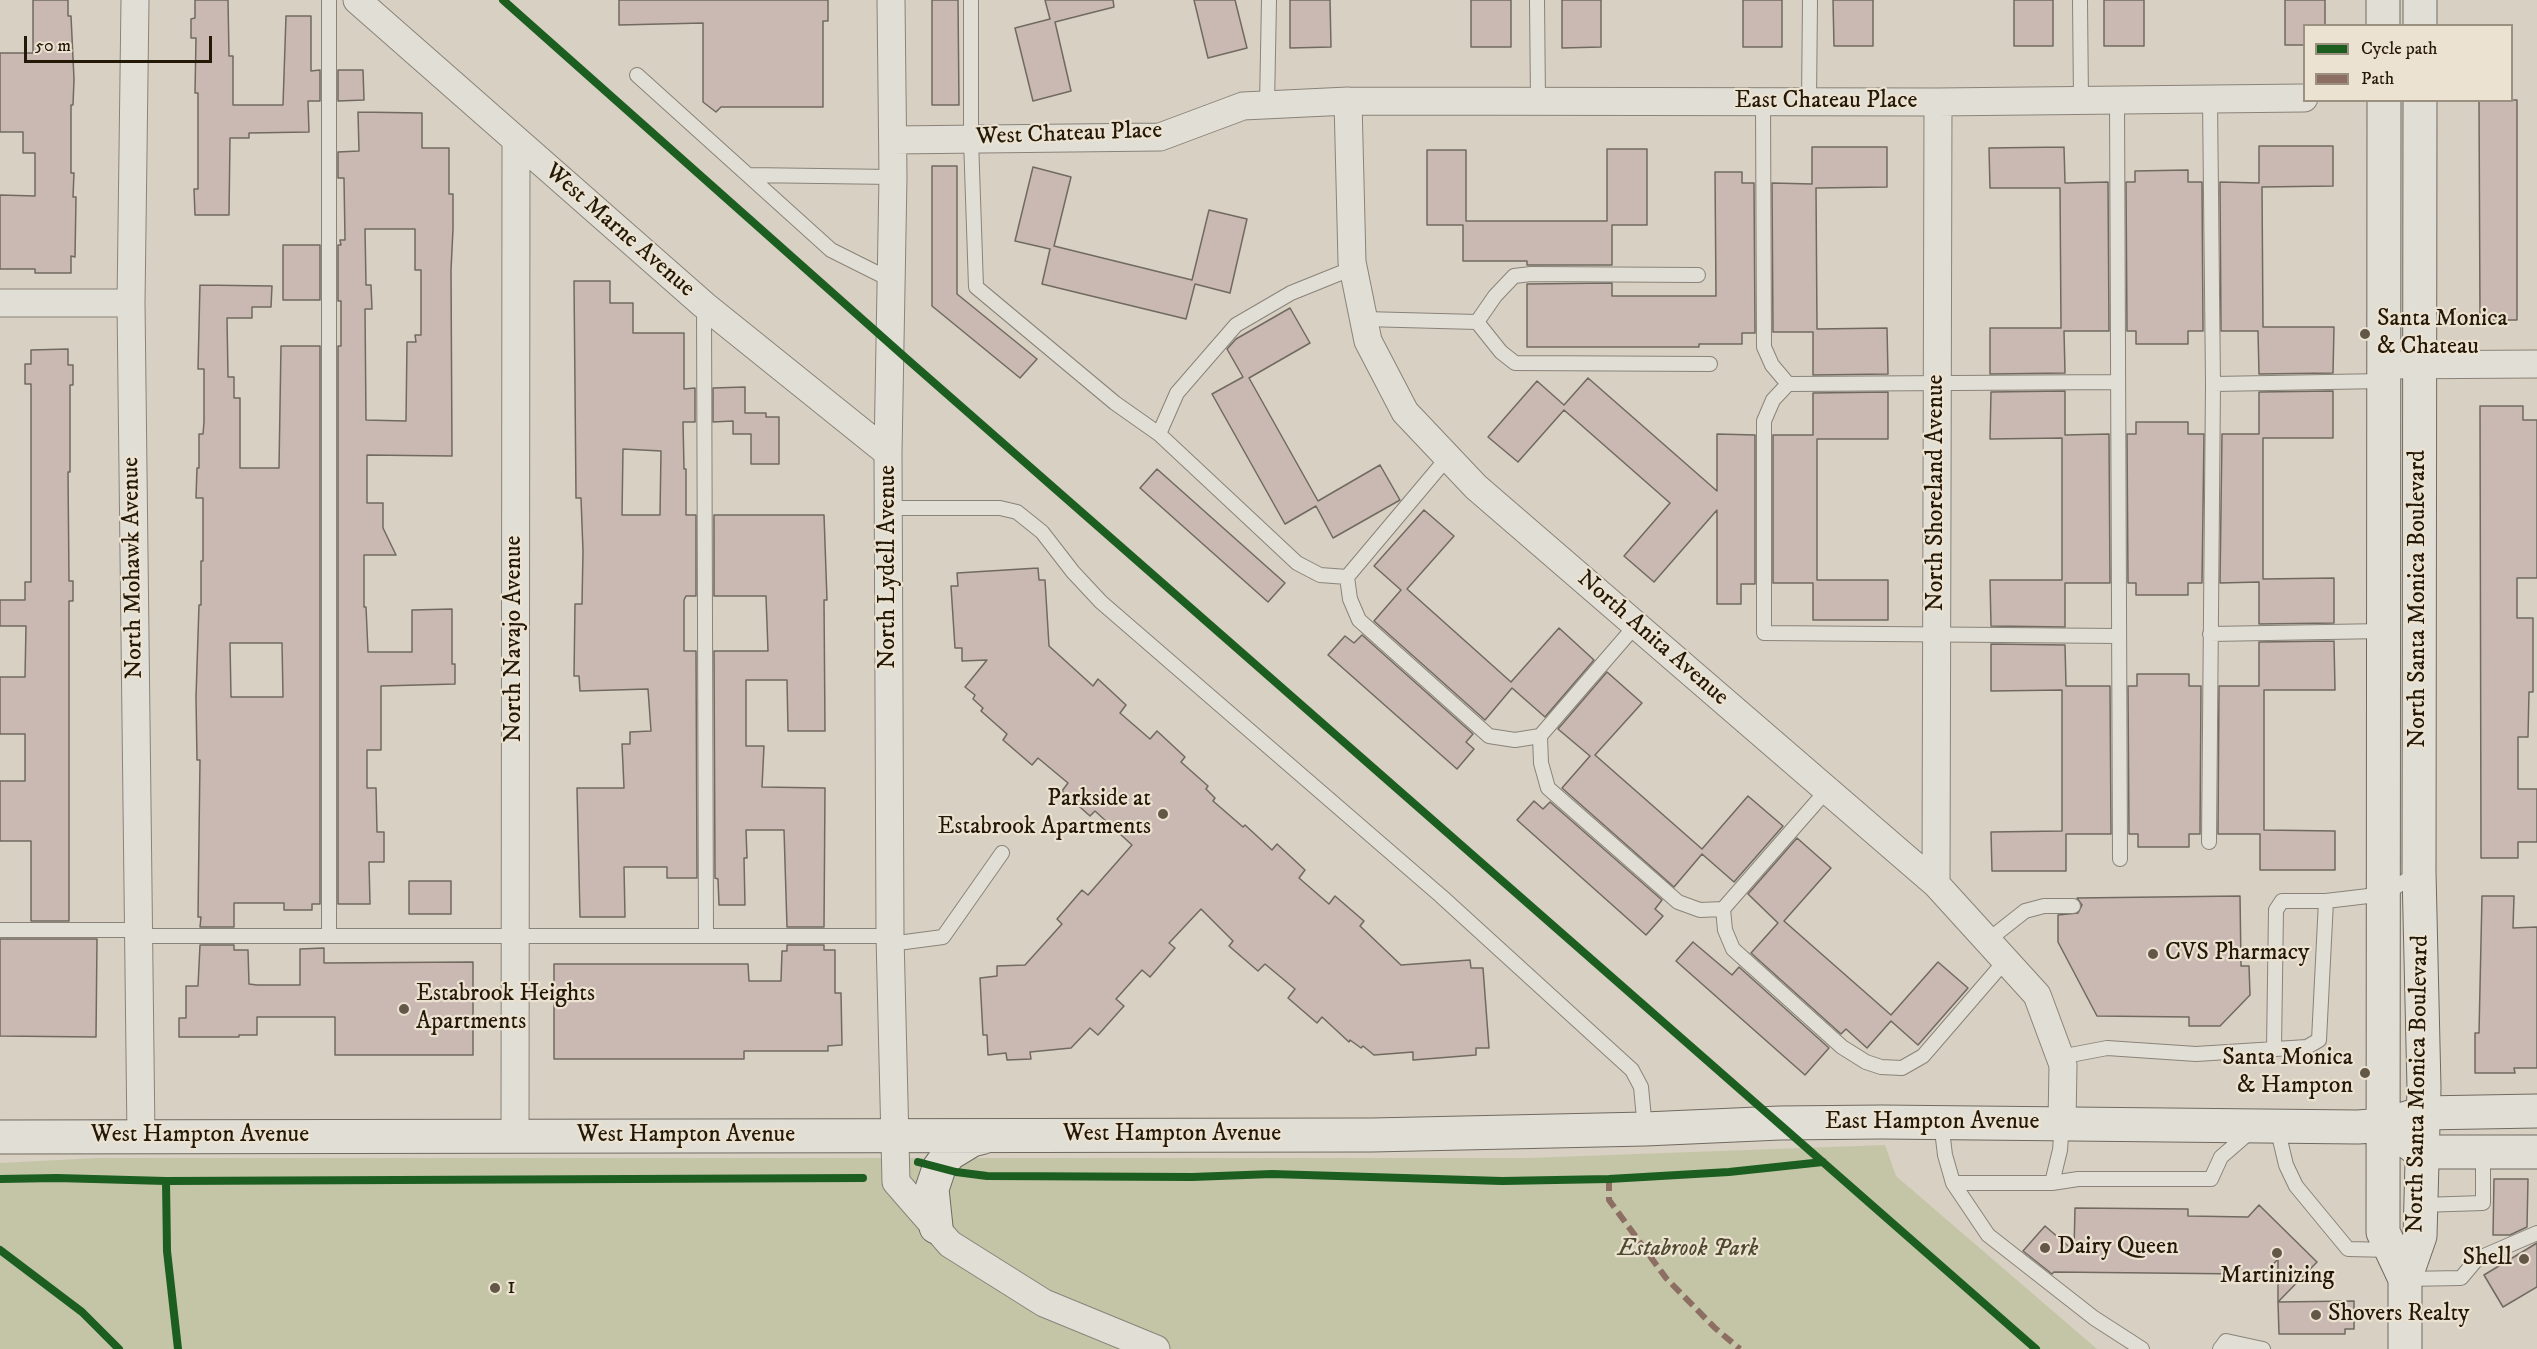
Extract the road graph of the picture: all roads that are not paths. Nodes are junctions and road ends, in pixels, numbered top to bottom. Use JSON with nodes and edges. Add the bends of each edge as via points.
{"nodes":[{"id":1,"x":135,"y":0,"type":"edge"},
{"id":2,"x":329,"y":0,"type":"edge"},
{"id":3,"x":357,"y":0,"type":"edge"},
{"id":4,"x":891,"y":0,"type":"edge"},
{"id":5,"x":971,"y":0,"type":"edge"},
{"id":6,"x":1269,"y":0,"type":"edge"},
{"id":7,"x":1537,"y":0,"type":"edge"},
{"id":8,"x":1810,"y":0,"type":"edge"},
{"id":9,"x":2080,"y":0,"type":"edge"},
{"id":10,"x":2383,"y":0,"type":"edge"},
{"id":11,"x":2420,"y":0,"type":"edge"},
{"id":12,"x":2383,"y":24,"type":"edge"},
{"id":13,"x":2420,"y":24,"type":"edge"},
{"id":14,"x":637,"y":75,"type":"dead end"},
{"id":15,"x":2303,"y":98,"type":"edge"},
{"id":16,"x":2210,"y":99,"type":"junction"},
{"id":17,"x":1348,"y":100,"type":"junction"},
{"id":18,"x":2117,"y":100,"type":"junction"},
{"id":19,"x":1538,"y":101,"type":"junction"},
{"id":20,"x":2081,"y":101,"type":"junction"},
{"id":21,"x":1763,"y":102,"type":"junction"},
{"id":22,"x":1809,"y":102,"type":"junction"},
{"id":23,"x":1938,"y":102,"type":"junction"},
{"id":24,"x":2384,"y":102,"type":"edge"},
{"id":25,"x":2420,"y":102,"type":"edge"},
{"id":26,"x":1267,"y":105,"type":"junction"},
{"id":27,"x":971,"y":139,"type":"junction"},
{"id":28,"x":893,"y":140,"type":"junction"},
{"id":29,"x":516,"y":141,"type":"junction"},
{"id":30,"x":748,"y":175,"type":"junction"},
{"id":31,"x":893,"y":177,"type":"junction"},
{"id":32,"x":1353,"y":268,"type":"junction"},
{"id":33,"x":1698,"y":274,"type":"dead end"},
{"id":34,"x":891,"y":280,"type":"junction"},
{"id":35,"x":0,"y":303,"type":"edge"},
{"id":36,"x":131,"y":303,"type":"junction"},
{"id":37,"x":704,"y":305,"type":"junction"},
{"id":38,"x":1364,"y":319,"type":"junction"},
{"id":39,"x":1477,"y":322,"type":"junction"},
{"id":40,"x":1710,"y":364,"type":"dead end"},
{"id":41,"x":2419,"y":364,"type":"junction"},
{"id":42,"x":2537,"y":364,"type":"edge"},
{"id":43,"x":2384,"y":373,"type":"junction"},
{"id":44,"x":2118,"y":382,"type":"junction"},
{"id":45,"x":1788,"y":384,"type":"junction"},
{"id":46,"x":1937,"y":384,"type":"junction"},
{"id":47,"x":2212,"y":384,"type":"junction"},
{"id":48,"x":1159,"y":435,"type":"junction"},
{"id":49,"x":888,"y":453,"type":"junction"},
{"id":50,"x":1448,"y":457,"type":"junction"},
{"id":51,"x":889,"y":508,"type":"junction"},
{"id":52,"x":1347,"y":577,"type":"junction"},
{"id":53,"x":1636,"y":625,"type":"junction"},
{"id":54,"x":2384,"y":631,"type":"junction"},
{"id":55,"x":1937,"y":634,"type":"junction"},
{"id":56,"x":2210,"y":634,"type":"junction"},
{"id":57,"x":2119,"y":636,"type":"junction"},
{"id":58,"x":1540,"y":736,"type":"junction"},
{"id":59,"x":1827,"y":790,"type":"junction"},
{"id":60,"x":2209,"y":842,"type":"dead end"},
{"id":61,"x":1002,"y":853,"type":"dead end"},
{"id":62,"x":2120,"y":859,"type":"dead end"},
{"id":63,"x":2419,"y":872,"type":"junction"},
{"id":64,"x":1936,"y":884,"type":"junction"},
{"id":65,"x":2385,"y":894,"type":"junction"},
{"id":66,"x":2326,"y":901,"type":"junction"},
{"id":67,"x":2073,"y":906,"type":"dead end"},
{"id":68,"x":1723,"y":909,"type":"junction"},
{"id":69,"x":0,"y":930,"type":"edge"},
{"id":70,"x":139,"y":933,"type":"junction"},
{"id":71,"x":329,"y":936,"type":"junction"},
{"id":72,"x":706,"y":936,"type":"junction"},
{"id":73,"x":515,"y":937,"type":"junction"},
{"id":74,"x":890,"y":940,"type":"junction"},
{"id":75,"x":1987,"y":941,"type":"junction"},
{"id":76,"x":2005,"y":961,"type":"junction"},
{"id":77,"x":2274,"y":1049,"type":"junction"},
{"id":78,"x":2060,"y":1057,"type":"junction"},
{"id":79,"x":2537,"y":1111,"type":"edge"},
{"id":80,"x":2423,"y":1113,"type":"junction"},
{"id":81,"x":1941,"y":1122,"type":"junction"},
{"id":82,"x":2062,"y":1123,"type":"junction"},
{"id":83,"x":2384,"y":1125,"type":"junction"},
{"id":84,"x":2266,"y":1127,"type":"junction"},
{"id":85,"x":1645,"y":1130,"type":"junction"},
{"id":86,"x":893,"y":1135,"type":"junction"},
{"id":87,"x":995,"y":1135,"type":"junction"},
{"id":88,"x":1372,"y":1135,"type":"joint"},
{"id":89,"x":0,"y":1137,"type":"edge"},
{"id":90,"x":141,"y":1137,"type":"junction"},
{"id":91,"x":515,"y":1137,"type":"junction"},
{"id":92,"x":2421,"y":1152,"type":"junction"},
{"id":93,"x":2483,"y":1152,"type":"junction"},
{"id":94,"x":2537,"y":1152,"type":"edge"},
{"id":95,"x":1953,"y":1183,"type":"junction"},
{"id":96,"x":2052,"y":1183,"type":"junction"},
{"id":97,"x":2421,"y":1205,"type":"junction"},
{"id":98,"x":936,"y":1227,"type":"junction"},
{"id":99,"x":2537,"y":1233,"type":"edge"},
{"id":100,"x":2398,"y":1264,"type":"junction"},
{"id":101,"x":1156,"y":1349,"type":"edge"},
{"id":102,"x":2142,"y":1349,"type":"edge"},
{"id":103,"x":2220,"y":1349,"type":"edge"},
{"id":104,"x":2263,"y":1349,"type":"edge"},
{"id":105,"x":2405,"y":1349,"type":"edge"}],
"edges":[{"from":1,"to":36,"type":"street","name":"North Mohawk Avenue"},
{"from":2,"to":71,"type":"lane"},
{"from":3,"to":29,"type":"street","name":"West Marne Avenue"},
{"from":4,"to":28,"type":"street","name":"North Lydell Avenue"},
{"from":5,"to":27,"type":"lane"},
{"from":6,"to":26,"type":"lane"},
{"from":7,"to":19,"type":"lane"},
{"from":8,"to":22,"type":"lane"},
{"from":9,"to":20,"type":"lane"},
{"from":10,"to":12,"type":"main road"},
{"from":11,"to":13,"type":"main road"},
{"from":14,"to":30,"type":"lane"},
{"from":15,"to":16,"type":"street","name":"East Chateau Place"},
{"from":16,"to":18,"type":"street","name":"East Chateau Place"},
{"from":16,"to":47,"type":"lane"},
{"from":17,"to":19,"type":"street","name":"East Chateau Place"},
{"from":17,"to":26,"type":"street","name":"West Chateau Place"},
{"from":17,"to":32,"type":"street","name":"North Anita Avenue"},
{"from":18,"to":20,"type":"street","name":"East Chateau Place"},
{"from":18,"to":44,"type":"lane"},
{"from":19,"to":21,"type":"street","name":"East Chateau Place"},
{"from":20,"to":23,"type":"street","name":"East Chateau Place"},
{"from":21,"to":22,"type":"street","name":"East Chateau Place"},
{"from":21,"to":45,"type":"lane","via":[[1764,347],[1772,365]]},
{"from":22,"to":23,"type":"street","name":"East Chateau Place"},
{"from":23,"to":46,"type":"street","name":"North Shoreland Avenue"},
{"from":24,"to":43,"type":"main road","name":"North Santa Monica Boulevard"},
{"from":25,"to":41,"type":"main road","name":"North Santa Monica Boulevard"},
{"from":26,"to":27,"type":"street","name":"West Chateau Place","via":[[1242,106],[1160,137]]},
{"from":27,"to":28,"type":"street","name":"West Chateau Place"},
{"from":27,"to":48,"type":"lane","via":[[976,287]]},
{"from":28,"to":31,"type":"street","name":"North Lydell Avenue"},
{"from":29,"to":37,"type":"street","name":"West Marne Avenue"},
{"from":29,"to":73,"type":"street","name":"North Navajo Avenue"},
{"from":30,"to":31,"type":"lane"},
{"from":30,"to":34,"type":"lane","via":[[831,250]]},
{"from":31,"to":34,"type":"street","name":"North Lydell Avenue"},
{"from":32,"to":38,"type":"street","name":"North Anita Avenue"},
{"from":32,"to":48,"type":"lane","via":[[1291,293],[1236,325],[1177,393]]},
{"from":33,"to":39,"type":"lane","via":[[1514,276]]},
{"from":34,"to":49,"type":"street","name":"North Lydell Avenue"},
{"from":35,"to":36,"type":"street"},
{"from":36,"to":70,"type":"street","name":"North Mohawk Avenue"},
{"from":37,"to":49,"type":"street","name":"West Marne Avenue"},
{"from":37,"to":72,"type":"lane"},
{"from":38,"to":39,"type":"lane"},
{"from":38,"to":50,"type":"street","name":"North Anita Avenue","via":[[1368,341],[1405,412]]},
{"from":39,"to":40,"type":"lane","via":[[1515,363]]},
{"from":41,"to":42,"type":"street"},
{"from":41,"to":43,"type":"street"},
{"from":41,"to":63,"type":"main road","name":"North Santa Monica Boulevard"},
{"from":43,"to":47,"type":"lane"},
{"from":43,"to":54,"type":"main road","name":"North Santa Monica Boulevard"},
{"from":44,"to":46,"type":"lane"},
{"from":44,"to":57,"type":"lane"},
{"from":45,"to":46,"type":"lane"},
{"from":45,"to":55,"type":"lane","via":[[1773,400],[1764,421],[1764,633]]},
{"from":46,"to":55,"type":"street","name":"North Shoreland Avenue"},
{"from":47,"to":56,"type":"lane"},
{"from":48,"to":52,"type":"lane","via":[[1297,563],[1320,575]]},
{"from":49,"to":51,"type":"street","name":"North Lydell Avenue"},
{"from":50,"to":52,"type":"lane"},
{"from":50,"to":53,"type":"street","name":"North Anita Avenue","via":[[1476,487]]},
{"from":51,"to":74,"type":"street","name":"North Lydell Avenue"},
{"from":51,"to":85,"type":"lane","via":[[1000,508],[1017,512],[1042,532],[1101,602],[1441,896],[1632,1070],[1641,1087]]},
{"from":52,"to":58,"type":"lane","via":[[1350,599],[1359,620],[1489,736],[1515,740]]},
{"from":53,"to":58,"type":"lane"},
{"from":53,"to":59,"type":"street","name":"North Anita Avenue"},
{"from":54,"to":56,"type":"lane"},
{"from":54,"to":65,"type":"main road","name":"North Santa Monica Boulevard"},
{"from":55,"to":57,"type":"lane"},
{"from":55,"to":64,"type":"street","name":"North Shoreland Avenue"},
{"from":56,"to":60,"type":"lane"},
{"from":57,"to":62,"type":"lane"},
{"from":58,"to":68,"type":"lane","via":[[1540,763],[1548,788],[1678,902],[1700,910]]},
{"from":59,"to":64,"type":"street","name":"North Anita Avenue"},
{"from":59,"to":68,"type":"lane"},
{"from":61,"to":74,"type":"lane","via":[[943,937]]},
{"from":63,"to":65,"type":"lane"},
{"from":63,"to":80,"type":"main road","name":"North Santa Monica Boulevard"},
{"from":64,"to":75,"type":"street","name":"North Anita Avenue"},
{"from":65,"to":66,"type":"lane"},
{"from":65,"to":83,"type":"main road","name":"North Santa Monica Boulevard"},
{"from":66,"to":77,"type":"lane","via":[[2319,1040],[2307,1047]]},
{"from":66,"to":77,"type":"lane","via":[[2282,901],[2276,910]]},
{"from":67,"to":75,"type":"lane","via":[[2044,906],[2025,911]]},
{"from":68,"to":76,"type":"lane","via":[[1725,930],[1733,950],[1842,1047],[1881,1067],[1902,1068],[1923,1056]]},
{"from":69,"to":70,"type":"lane"},
{"from":70,"to":71,"type":"lane"},
{"from":70,"to":90,"type":"street","name":"North Mohawk Avenue"},
{"from":71,"to":73,"type":"lane"},
{"from":72,"to":73,"type":"lane"},
{"from":72,"to":74,"type":"lane"},
{"from":73,"to":91,"type":"street","name":"North Navajo Avenue"},
{"from":74,"to":86,"type":"street","name":"North Lydell Avenue"},
{"from":75,"to":76,"type":"street","name":"North Anita Avenue"},
{"from":76,"to":78,"type":"street","name":"North Anita Avenue","via":[[2037,995]]},
{"from":77,"to":78,"type":"lane","via":[[2196,1054],[2107,1048]]},
{"from":78,"to":82,"type":"street","name":"North Anita Avenue"},
{"from":79,"to":80,"type":"main road","name":"East Hampton Avenue"},
{"from":80,"to":83,"type":"main road","name":"East Hampton Avenue"},
{"from":80,"to":92,"type":"main road","name":"North Santa Monica Boulevard"},
{"from":81,"to":82,"type":"main road","name":"East Hampton Avenue"},
{"from":81,"to":85,"type":"main road","name":"East Hampton Avenue","via":[[1780,1123]]},
{"from":81,"to":95,"type":"lane"},
{"from":82,"to":84,"type":"main road","name":"East Hampton Avenue"},
{"from":82,"to":96,"type":"lane"},
{"from":83,"to":84,"type":"main road","name":"East Hampton Avenue"},
{"from":83,"to":92,"type":"main road"},
{"from":83,"to":100,"type":"main road","name":"North Santa Monica Boulevard","via":[[2384,1232]]},
{"from":84,"to":96,"type":"lane","via":[[2221,1157],[2211,1179],[2078,1179]]},
{"from":84,"to":100,"type":"lane","via":[[2296,1186],[2348,1249]]},
{"from":85,"to":88,"type":"main road","name":"East Hampton Avenue"},
{"from":86,"to":87,"type":"main road","name":"West Hampton Avenue"},
{"from":86,"to":91,"type":"main road","name":"West Hampton Avenue"},
{"from":86,"to":98,"type":"street","name":"North Lydell Avenue","via":[[896,1182]]},
{"from":87,"to":88,"type":"main road","name":"West Hampton Avenue"},
{"from":87,"to":98,"type":"main road","via":[[972,1140],[949,1154],[939,1168],[932,1189]]},
{"from":89,"to":90,"type":"main road","name":"West Hampton Avenue"},
{"from":90,"to":91,"type":"main road","name":"West Hampton Avenue"},
{"from":92,"to":93,"type":"main road"},
{"from":92,"to":97,"type":"main road","name":"North Santa Monica Boulevard"},
{"from":93,"to":94,"type":"main road"},
{"from":93,"to":97,"type":"lane","via":[[2483,1203]]},
{"from":95,"to":96,"type":"lane"},
{"from":95,"to":102,"type":"lane","via":[[1988,1235],[2094,1318]]},
{"from":97,"to":100,"type":"main road","name":"North Santa Monica Boulevard","via":[[2420,1236]]},
{"from":98,"to":101,"type":"street","name":"North Lydell Avenue","via":[[950,1244],[1044,1303]]},
{"from":99,"to":100,"type":"lane","via":[[2476,1259],[2461,1278]]},
{"from":100,"to":105,"type":"main road"},
{"from":103,"to":104,"type":"lane","via":[[2226,1341]]}]}
